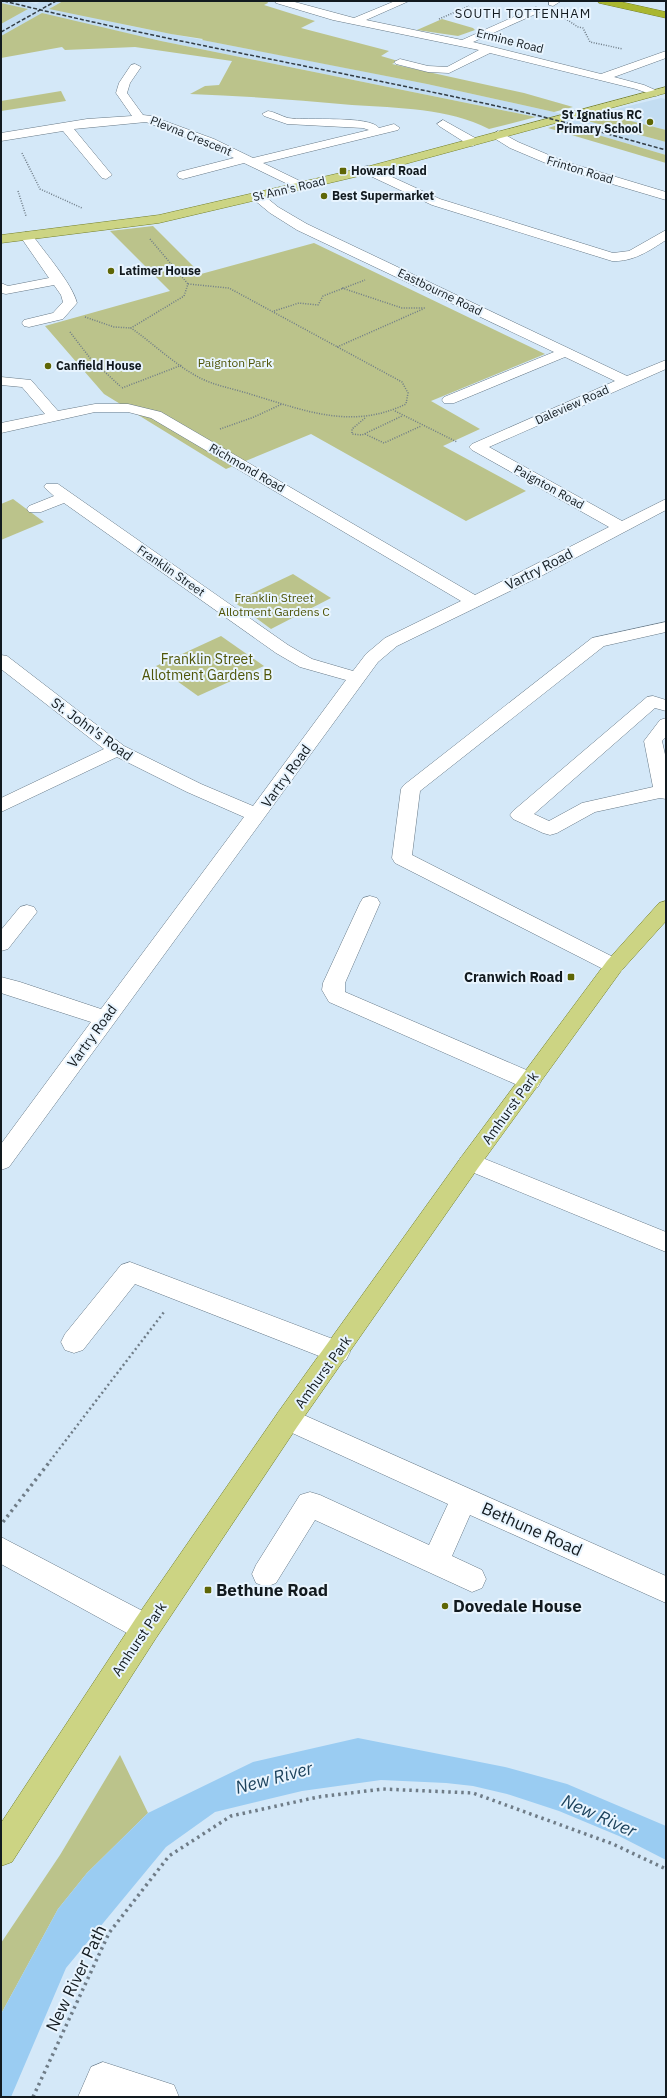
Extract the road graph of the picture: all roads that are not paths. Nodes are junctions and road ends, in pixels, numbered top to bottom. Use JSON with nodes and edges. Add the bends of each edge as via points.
{"nodes":[{"id":1,"x":280,"y":1,"type":"edge"},
{"id":2,"x":404,"y":1,"type":"edge"},
{"id":3,"x":610,"y":2,"type":"edge"},
{"id":4,"x":538,"y":14,"type":"dead end"},
{"id":5,"x":666,"y":15,"type":"edge"},
{"id":6,"x":356,"y":21,"type":"junction"},
{"id":7,"x":463,"y":43,"type":"junction"},
{"id":8,"x":664,"y":49,"type":"edge"},
{"id":9,"x":490,"y":50,"type":"junction"},
{"id":10,"x":400,"y":62,"type":"dead end"},
{"id":11,"x":135,"y":67,"type":"dead end"},
{"id":12,"x":600,"y":78,"type":"junction"},
{"id":13,"x":661,"y":92,"type":"edge"},
{"id":14,"x":268,"y":114,"type":"dead end"},
{"id":15,"x":139,"y":118,"type":"junction"},
{"id":16,"x":443,"y":124,"type":"dead end"},
{"id":17,"x":65,"y":126,"type":"junction"},
{"id":18,"x":394,"y":128,"type":"dead end"},
{"id":19,"x":380,"y":131,"type":"junction"},
{"id":20,"x":498,"y":135,"type":"junction"},
{"id":21,"x":1,"y":137,"type":"edge"},
{"id":22,"x":473,"y":142,"type":"junction"},
{"id":23,"x":249,"y":160,"type":"junction"},
{"id":24,"x":368,"y":170,"type":"junction"},
{"id":25,"x":106,"y":175,"type":"dead end"},
{"id":26,"x":183,"y":175,"type":"dead end"},
{"id":27,"x":300,"y":186,"type":"junction"},
{"id":28,"x":257,"y":196,"type":"junction"},
{"id":29,"x":666,"y":196,"type":"edge"},
{"id":30,"x":666,"y":234,"type":"edge"},
{"id":31,"x":29,"y":236,"type":"junction"},
{"id":32,"x":1,"y":239,"type":"edge"},
{"id":33,"x":58,"y":280,"type":"junction"},
{"id":34,"x":1,"y":288,"type":"edge"},
{"id":35,"x":29,"y":323,"type":"dead end"},
{"id":36,"x":565,"y":352,"type":"junction"},
{"id":37,"x":666,"y":364,"type":"edge"},
{"id":38,"x":1,"y":381,"type":"edge"},
{"id":39,"x":627,"y":381,"type":"junction"},
{"id":40,"x":449,"y":400,"type":"dead end"},
{"id":41,"x":54,"y":416,"type":"junction"},
{"id":42,"x":1,"y":428,"type":"edge"},
{"id":43,"x":477,"y":447,"type":"joint"},
{"id":44,"x":52,"y":487,"type":"dead end"},
{"id":45,"x":65,"y":497,"type":"junction"},
{"id":46,"x":666,"y":504,"type":"edge"},
{"id":47,"x":35,"y":509,"type":"dead end"},
{"id":48,"x":621,"y":526,"type":"junction"},
{"id":49,"x":475,"y":602,"type":"junction"},
{"id":50,"x":666,"y":627,"type":"edge"},
{"id":51,"x":1,"y":660,"type":"edge"},
{"id":52,"x":357,"y":678,"type":"junction"},
{"id":53,"x":666,"y":706,"type":"edge"},
{"id":54,"x":666,"y":724,"type":"edge"},
{"id":55,"x":117,"y":750,"type":"junction"},
{"id":56,"x":664,"y":792,"type":"edge"},
{"id":57,"x":1,"y":806,"type":"edge"},
{"id":58,"x":257,"y":815,"type":"junction"},
{"id":59,"x":370,"y":903,"type":"dead end"},
{"id":60,"x":666,"y":908,"type":"edge"},
{"id":61,"x":27,"y":912,"type":"dead end"},
{"id":62,"x":1,"y":944,"type":"edge"},
{"id":63,"x":614,"y":966,"type":"junction"},
{"id":64,"x":1,"y":985,"type":"edge"},
{"id":65,"x":105,"y":1019,"type":"junction"},
{"id":66,"x":530,"y":1081,"type":"junction"},
{"id":67,"x":1,"y":1161,"type":"edge"},
{"id":68,"x":470,"y":1162,"type":"junction"},
{"id":69,"x":666,"y":1242,"type":"edge"},
{"id":70,"x":74,"y":1342,"type":"dead end"},
{"id":71,"x":337,"y":1352,"type":"junction"},
{"id":72,"x":288,"y":1419,"type":"junction"},
{"id":73,"x":464,"y":1499,"type":"junction"},
{"id":74,"x":1,"y":1550,"type":"edge"},
{"id":75,"x":435,"y":1562,"type":"junction"},
{"id":76,"x":266,"y":1574,"type":"dead end"},
{"id":77,"x":472,"y":1579,"type":"dead end"},
{"id":78,"x":666,"y":1590,"type":"edge"},
{"id":79,"x":146,"y":1628,"type":"junction"},
{"id":80,"x":1,"y":1851,"type":"edge"},
{"id":81,"x":95,"y":2097,"type":"edge"},
{"id":82,"x":162,"y":2097,"type":"edge"}],
"edges":[{"from":1,"to":6,"type":"street","name":"Ermine Road","via":[[333,18]]},
{"from":2,"to":6,"type":"street"},
{"from":3,"to":5,"type":"highway"},
{"from":4,"to":7,"type":"street","via":[[526,14]]},
{"from":6,"to":7,"type":"street","name":"Ermine Road"},
{"from":7,"to":9,"type":"street","name":"Ermine Road"},
{"from":8,"to":12,"type":"street","via":[[649,60]]},
{"from":9,"to":10,"type":"street","via":[[449,70],[428,69]]},
{"from":9,"to":12,"type":"street","name":"Ermine Road"},
{"from":11,"to":15,"type":"street","via":[[121,88],[121,94]]},
{"from":12,"to":13,"type":"street","name":"Ermine Road"},
{"from":13,"to":20,"type":"main road","name":"St Ann's Road"},
{"from":14,"to":19,"type":"street","via":[[287,121],[365,125]]},
{"from":15,"to":17,"type":"street","name":"Plevna Crescent"},
{"from":15,"to":23,"type":"street","name":"Plevna Crescent","via":[[171,126]]},
{"from":16,"to":22,"type":"street"},
{"from":17,"to":21,"type":"street","name":"Plevna Crescent"},
{"from":17,"to":25,"type":"street"},
{"from":18,"to":19,"type":"street","name":"Plevna Crescent"},
{"from":19,"to":23,"type":"street","name":"Plevna Crescent"},
{"from":20,"to":22,"type":"main road","name":"St Ann's Road"},
{"from":20,"to":29,"type":"street","name":"Frinton Road","via":[[514,145],[559,164]]},
{"from":22,"to":24,"type":"main road","name":"St Ann's Road"},
{"from":23,"to":26,"type":"street","name":"Plevna Crescent"},
{"from":23,"to":27,"type":"street","name":"Plevna Crescent"},
{"from":24,"to":27,"type":"main road","name":"St Ann's Road"},
{"from":24,"to":30,"type":"street","via":[[436,202],[622,258],[631,256]]},
{"from":27,"to":28,"type":"main road","name":"St Ann's Road"},
{"from":28,"to":31,"type":"main road","name":"St Ann's Road","via":[[159,219]]},
{"from":28,"to":36,"type":"street","name":"Eastbourne Road","via":[[274,210],[302,226]]},
{"from":31,"to":32,"type":"main road","name":"St Ann's Road"},
{"from":31,"to":33,"type":"street"},
{"from":33,"to":34,"type":"street","via":[[6,290]]},
{"from":33,"to":35,"type":"street","via":[[70,302],[61,313]]},
{"from":36,"to":39,"type":"street","name":"Eastbourne Road"},
{"from":36,"to":40,"type":"street"},
{"from":37,"to":39,"type":"street","name":"Daleview Road"},
{"from":38,"to":41,"type":"street","via":[[26,383]]},
{"from":39,"to":43,"type":"street","name":"Daleview Road"},
{"from":41,"to":42,"type":"street","name":"Richmond Road"},
{"from":41,"to":49,"type":"street","name":"Richmond Road","via":[[95,408],[128,408],[156,414]]},
{"from":43,"to":48,"type":"street","name":"Paignton Road"},
{"from":44,"to":45,"type":"street","name":"Franklin Street"},
{"from":45,"to":47,"type":"street"},
{"from":45,"to":52,"type":"street","name":"Franklin Street","via":[[282,649],[306,663]]},
{"from":46,"to":48,"type":"street","name":"Vartry Road"},
{"from":48,"to":49,"type":"street","name":"Vartry Road"},
{"from":49,"to":52,"type":"street","name":"Vartry Road","via":[[392,642],[372,658]]},
{"from":50,"to":63,"type":"street","via":[[598,642],[411,789],[402,858]]},
{"from":51,"to":55,"type":"street","name":"St. John's Road"},
{"from":52,"to":58,"type":"street","name":"Vartry Road"},
{"from":53,"to":56,"type":"street","via":[[653,701],[520,815],[550,829],[589,807]]},
{"from":54,"to":56,"type":"street","via":[[653,741]]},
{"from":55,"to":57,"type":"street"},
{"from":55,"to":58,"type":"street","name":"St. John's Road","via":[[194,788]]},
{"from":58,"to":65,"type":"street","name":"Vartry Road"},
{"from":59,"to":66,"type":"street","via":[[334,984],[333,990],[337,997]]},
{"from":60,"to":63,"type":"main road","name":"Amhurst Park"},
{"from":61,"to":62,"type":"street"},
{"from":63,"to":66,"type":"main road","name":"Amhurst Park"},
{"from":64,"to":65,"type":"street"},
{"from":65,"to":67,"type":"street","name":"Vartry Road"},
{"from":66,"to":68,"type":"main road","name":"Amhurst Park"},
{"from":68,"to":69,"type":"street"},
{"from":68,"to":71,"type":"main road","name":"Amhurst Park"},
{"from":70,"to":71,"type":"street","via":[[130,1272]]},
{"from":71,"to":72,"type":"main road","name":"Amhurst Park"},
{"from":72,"to":73,"type":"street","name":"Bethune Road"},
{"from":72,"to":79,"type":"main road","name":"Amhurst Park"},
{"from":73,"to":75,"type":"street"},
{"from":73,"to":78,"type":"street","name":"Bethune Road"},
{"from":74,"to":79,"type":"street"},
{"from":75,"to":76,"type":"street","via":[[310,1504]]},
{"from":75,"to":77,"type":"street"},
{"from":79,"to":80,"type":"main road","name":"Amhurst Park"},
{"from":81,"to":82,"type":"street","via":[[103,2079]]}]}
